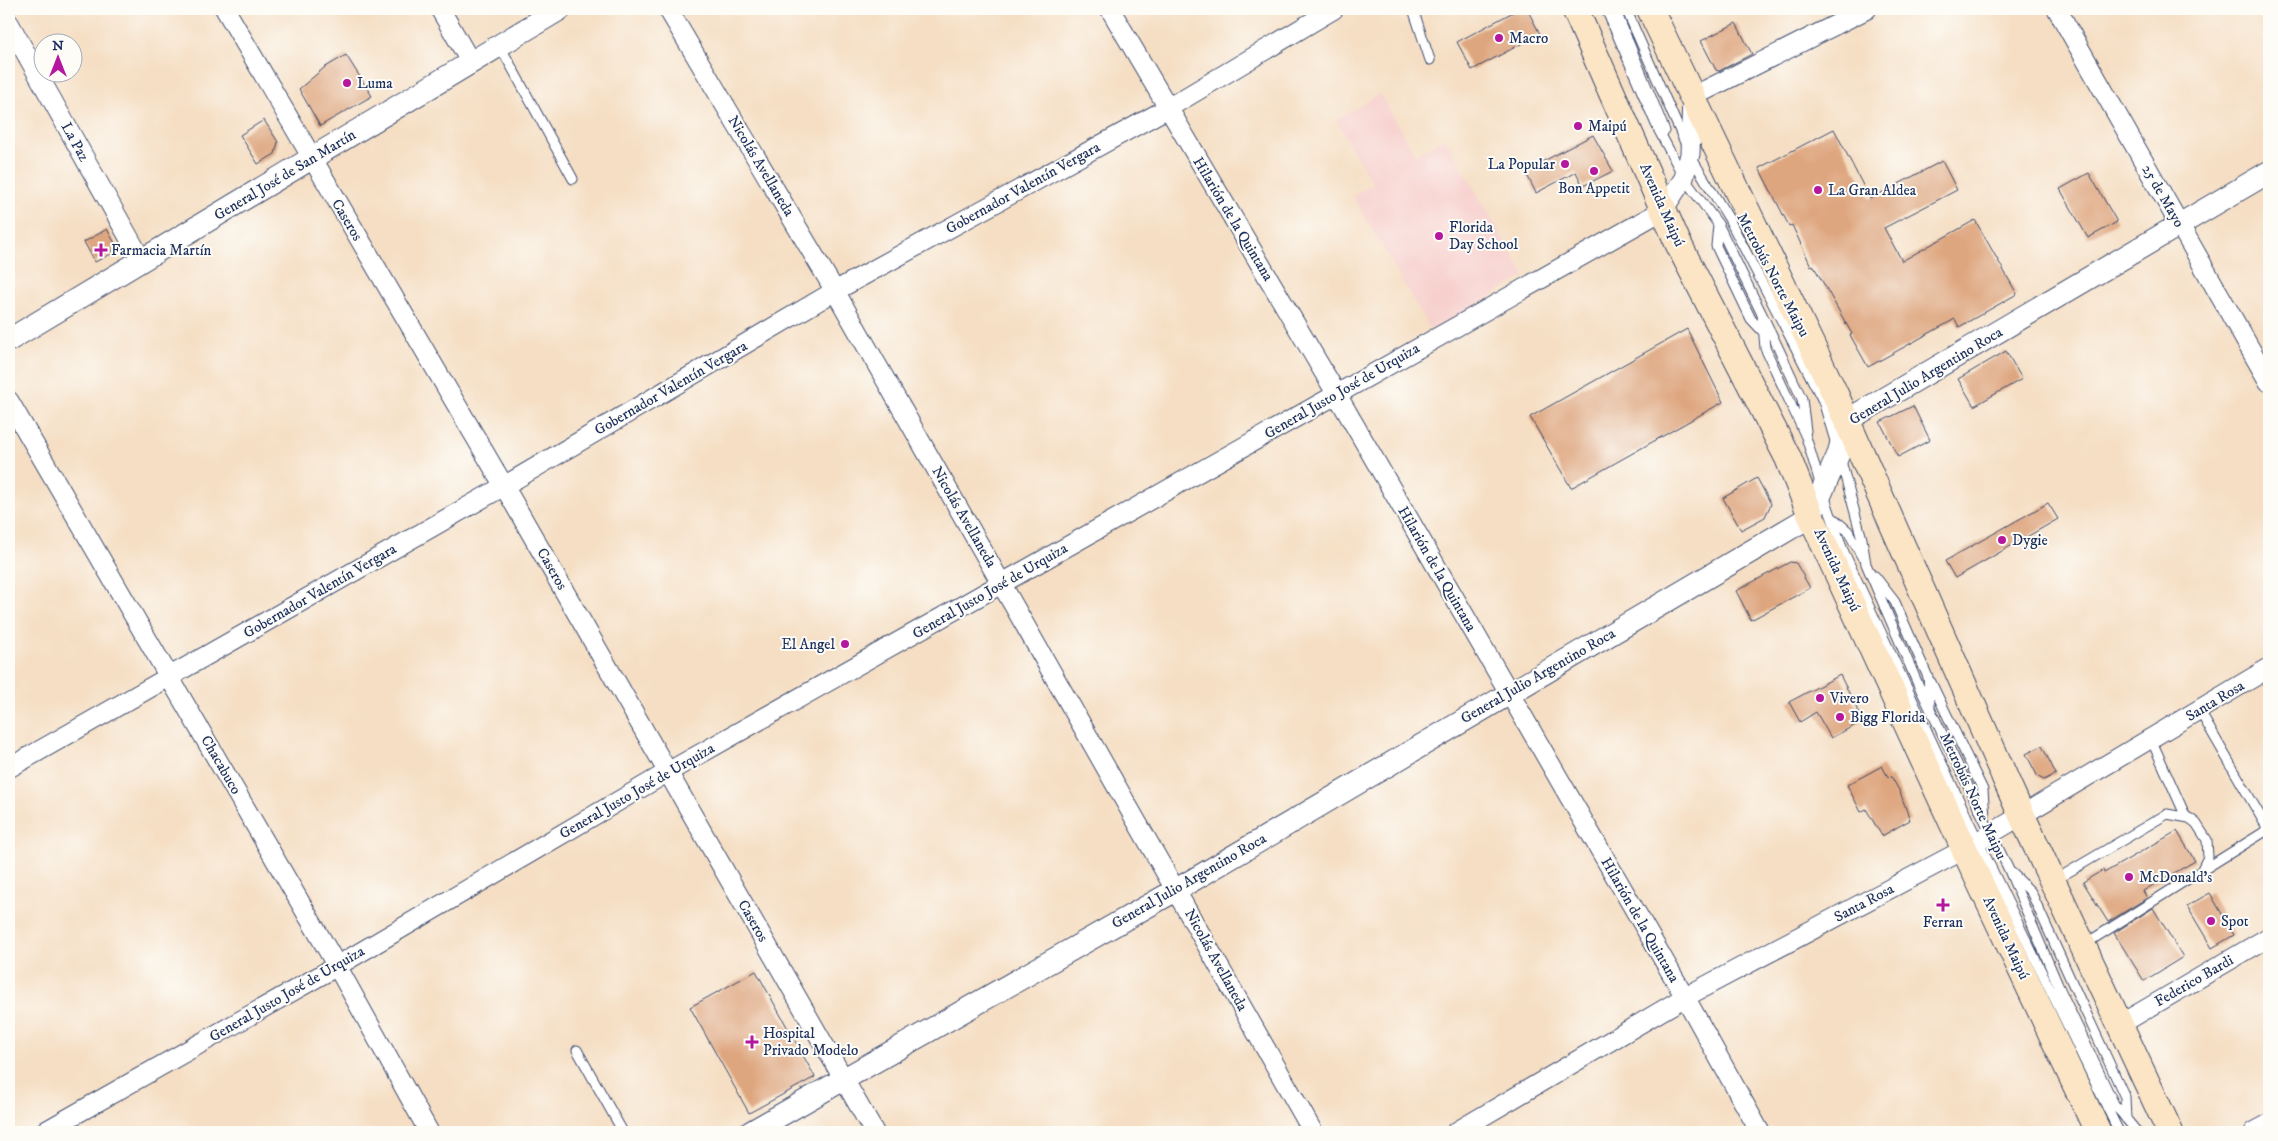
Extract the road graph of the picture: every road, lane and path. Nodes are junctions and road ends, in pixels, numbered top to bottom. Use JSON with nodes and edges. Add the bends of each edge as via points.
{"nodes":[{"id":1,"x":225,"y":9,"type":"edge"},
{"id":2,"x":440,"y":9,"type":"edge"},
{"id":3,"x":560,"y":9,"type":"edge"},
{"id":4,"x":668,"y":9,"type":"edge"},
{"id":5,"x":1110,"y":9,"type":"edge"},
{"id":6,"x":1334,"y":9,"type":"edge"},
{"id":7,"x":1413,"y":9,"type":"edge"},
{"id":8,"x":1575,"y":9,"type":"edge"},
{"id":9,"x":1606,"y":9,"type":"edge"},
{"id":10,"x":1614,"y":9,"type":"edge"},
{"id":11,"x":1626,"y":9,"type":"edge"},
{"id":12,"x":1650,"y":9,"type":"edge"},
{"id":13,"x":1867,"y":9,"type":"edge"},
{"id":14,"x":2057,"y":9,"type":"edge"},
{"id":15,"x":1615,"y":21,"type":"junction"},
{"id":16,"x":9,"y":23,"type":"edge"},
{"id":17,"x":1620,"y":31,"type":"junction"},
{"id":18,"x":498,"y":44,"type":"junction"},
{"id":19,"x":1430,"y":60,"type":"dead end"},
{"id":20,"x":470,"y":61,"type":"junction"},
{"id":21,"x":1692,"y":98,"type":"junction"},
{"id":22,"x":1168,"y":108,"type":"junction"},
{"id":23,"x":1690,"y":154,"type":"junction"},
{"id":24,"x":311,"y":160,"type":"junction"},
{"id":25,"x":2269,"y":172,"type":"edge"},
{"id":26,"x":1684,"y":178,"type":"junction"},
{"id":27,"x":573,"y":179,"type":"dead end"},
{"id":28,"x":1663,"y":210,"type":"junction"},
{"id":29,"x":1718,"y":224,"type":"junction"},
{"id":30,"x":2179,"y":224,"type":"junction"},
{"id":31,"x":142,"y":261,"type":"junction"},
{"id":32,"x":835,"y":291,"type":"junction"},
{"id":33,"x":1762,"y":314,"type":"junction"},
{"id":34,"x":1750,"y":319,"type":"junction"},
{"id":35,"x":1763,"y":332,"type":"junction"},
{"id":36,"x":9,"y":340,"type":"edge"},
{"id":37,"x":1775,"y":341,"type":"junction"},
{"id":38,"x":1765,"y":348,"type":"junction"},
{"id":39,"x":2269,"y":382,"type":"edge"},
{"id":40,"x":1336,"y":393,"type":"junction"},
{"id":41,"x":9,"y":401,"type":"edge"},
{"id":42,"x":1846,"y":421,"type":"junction"},
{"id":43,"x":1806,"y":437,"type":"junction"},
{"id":44,"x":1839,"y":453,"type":"junction"},
{"id":45,"x":504,"y":486,"type":"junction"},
{"id":46,"x":1823,"y":492,"type":"junction"},
{"id":47,"x":1821,"y":516,"type":"junction"},
{"id":48,"x":1866,"y":564,"type":"junction"},
{"id":49,"x":1003,"y":584,"type":"junction"},
{"id":50,"x":2269,"y":668,"type":"edge"},
{"id":51,"x":170,"y":676,"type":"junction"},
{"id":52,"x":1928,"y":677,"type":"junction"},
{"id":53,"x":1917,"y":682,"type":"junction"},
{"id":54,"x":1929,"y":690,"type":"junction"},
{"id":55,"x":1508,"y":694,"type":"junction"},
{"id":56,"x":1942,"y":707,"type":"junction"},
{"id":57,"x":2199,"y":710,"type":"junction"},
{"id":58,"x":1930,"y":712,"type":"junction"},
{"id":59,"x":2150,"y":739,"type":"junction"},
{"id":60,"x":9,"y":768,"type":"edge"},
{"id":61,"x":668,"y":772,"type":"junction"},
{"id":62,"x":2022,"y":816,"type":"junction"},
{"id":63,"x":2186,"y":817,"type":"junction"},
{"id":64,"x":2269,"y":830,"type":"edge"},
{"id":65,"x":1980,"y":837,"type":"junction"},
{"id":66,"x":2008,"y":868,"type":"junction"},
{"id":67,"x":2201,"y":871,"type":"junction"},
{"id":68,"x":2052,"y":882,"type":"junction"},
{"id":69,"x":1176,"y":890,"type":"junction"},
{"id":70,"x":2269,"y":937,"type":"edge"},
{"id":71,"x":2082,"y":946,"type":"junction"},
{"id":72,"x":337,"y":966,"type":"junction"},
{"id":73,"x":2070,"y":978,"type":"junction"},
{"id":74,"x":2058,"y":985,"type":"junction"},
{"id":75,"x":2071,"y":994,"type":"junction"},
{"id":76,"x":1685,"y":997,"type":"junction"},
{"id":77,"x":2087,"y":1014,"type":"junction"},
{"id":78,"x":2076,"y":1022,"type":"junction"},
{"id":79,"x":2119,"y":1024,"type":"junction"},
{"id":80,"x":577,"y":1050,"type":"dead end"},
{"id":81,"x":844,"y":1079,"type":"junction"},
{"id":82,"x":2126,"y":1120,"type":"junction"},
{"id":83,"x":2269,"y":1124,"type":"edge"},
{"id":84,"x":44,"y":1132,"type":"edge"},
{"id":85,"x":429,"y":1132,"type":"edge"},
{"id":86,"x":623,"y":1132,"type":"edge"},
{"id":87,"x":751,"y":1132,"type":"edge"},
{"id":88,"x":874,"y":1132,"type":"edge"},
{"id":89,"x":1313,"y":1132,"type":"edge"},
{"id":90,"x":1456,"y":1132,"type":"edge"},
{"id":91,"x":1760,"y":1132,"type":"edge"},
{"id":92,"x":2098,"y":1132,"type":"edge"},
{"id":93,"x":2119,"y":1132,"type":"edge"},
{"id":94,"x":2137,"y":1132,"type":"edge"},
{"id":95,"x":2170,"y":1132,"type":"edge"},
{"id":96,"x":2254,"y":1132,"type":"edge"}],
"edges":[{"from":1,"to":24,"type":"street","name":"Caseros"},
{"from":2,"to":20,"type":"street"},
{"from":3,"to":18,"type":"street","name":"General José de San Martín"},
{"from":4,"to":32,"type":"street","name":"Nicolás Avellaneda"},
{"from":5,"to":22,"type":"street","name":"Hilarión de la Quintana"},
{"from":6,"to":22,"type":"street","name":"Gobernador Valentín Vergara"},
{"from":7,"to":19,"type":"lane"},
{"from":8,"to":28,"type":"main road","name":"Avenida Maipú"},
{"from":9,"to":15,"type":"lane","name":"Metrobús Norte Maipu"},
{"from":9,"to":17,"type":"lane","name":"Metrobús Norte Maipu"},
{"from":10,"to":15,"type":"lane","name":"Metrobús Norte Maipu"},
{"from":10,"to":17,"type":"lane","name":"Metrobús Norte Maipu"},
{"from":11,"to":23,"type":"lane","name":"Metrobús Norte Maipu"},
{"from":12,"to":21,"type":"main road"},
{"from":13,"to":21,"type":"street"},
{"from":14,"to":30,"type":"street","name":"25 de Mayo"},
{"from":15,"to":17,"type":"lane","name":"Metrobús Norte Maipu"},
{"from":16,"to":31,"type":"street","name":"La Paz"},
{"from":17,"to":26,"type":"lane","name":"Metrobús Norte Maipu"},
{"from":18,"to":20,"type":"street","name":"General José de San Martín"},
{"from":18,"to":27,"type":"lane"},
{"from":20,"to":24,"type":"street","name":"General José de San Martín"},
{"from":21,"to":23,"type":"street","name":"General Justo José de Urquiza"},
{"from":21,"to":42,"type":"main road"},
{"from":22,"to":32,"type":"street","name":"Gobernador Valentín Vergara"},
{"from":22,"to":40,"type":"street","name":"Hilarión de la Quintana"},
{"from":23,"to":26,"type":"street","name":"General Justo José de Urquiza"},
{"from":23,"to":44,"type":"lane","name":"Metrobús Norte Maipu","via":[[1729,219],[1823,401]]},
{"from":24,"to":31,"type":"street","name":"General José de San Martín"},
{"from":24,"to":45,"type":"street","name":"Caseros"},
{"from":25,"to":30,"type":"street","name":"General Julio Argentino Roca"},
{"from":26,"to":28,"type":"street","name":"General Justo José de Urquiza"},
{"from":26,"to":29,"type":"lane","name":"Metrobús Norte Maipu"},
{"from":28,"to":40,"type":"street","name":"General Justo José de Urquiza"},
{"from":28,"to":47,"type":"main road","name":"Avenida Maipú","via":[[1788,458]]},
{"from":29,"to":33,"type":"lane","name":"Metrobús Norte Maipu"},
{"from":29,"to":34,"type":"lane","name":"Metrobús Norte Maipu","via":[[1716,246]]},
{"from":30,"to":39,"type":"street","name":"25 de Mayo"},
{"from":30,"to":42,"type":"street","name":"General Julio Argentino Roca"},
{"from":31,"to":36,"type":"street","name":"General José de San Martín"},
{"from":32,"to":45,"type":"street","name":"Gobernador Valentín Vergara"},
{"from":32,"to":49,"type":"street","name":"Nicolás Avellaneda"},
{"from":33,"to":35,"type":"lane","name":"Metrobús Norte Maipu"},
{"from":33,"to":37,"type":"lane","name":"Metrobús Norte Maipu"},
{"from":34,"to":35,"type":"lane","name":"Metrobús Norte Maipu"},
{"from":34,"to":38,"type":"lane"},
{"from":35,"to":37,"type":"lane","name":"Metrobús Norte Maipu"},
{"from":35,"to":38,"type":"lane","name":"Metrobús Norte Maipu"},
{"from":37,"to":43,"type":"lane","name":"Metrobús Norte Maipu","via":[[1802,399]]},
{"from":38,"to":43,"type":"lane","name":"Metrobús Norte Maipu"},
{"from":40,"to":49,"type":"street","name":"General Justo José de Urquiza"},
{"from":40,"to":55,"type":"street","name":"Hilarión de la Quintana"},
{"from":41,"to":51,"type":"street","name":"Chacabuco"},
{"from":42,"to":44,"type":"street","name":"General Julio Argentino Roca"},
{"from":42,"to":62,"type":"main road"},
{"from":43,"to":46,"type":"lane","name":"Metrobús Norte Maipu"},
{"from":44,"to":46,"type":"street","name":"General Julio Argentino Roca"},
{"from":44,"to":48,"type":"lane","name":"Metrobús Norte Maipu"},
{"from":45,"to":51,"type":"street","name":"Gobernador Valentín Vergara"},
{"from":45,"to":61,"type":"street","name":"Caseros"},
{"from":46,"to":47,"type":"street","name":"General Julio Argentino Roca"},
{"from":47,"to":48,"type":"lane","via":[[1848,532]]},
{"from":47,"to":55,"type":"street","name":"General Julio Argentino Roca"},
{"from":47,"to":65,"type":"main road","name":"Avenida Maipú"},
{"from":48,"to":52,"type":"lane","name":"Metrobús Norte Maipu","via":[[1895,602]]},
{"from":48,"to":53,"type":"lane","name":"Metrobús Norte Maipu"},
{"from":49,"to":61,"type":"street","name":"General Justo José de Urquiza"},
{"from":49,"to":69,"type":"street","name":"Nicolás Avellaneda"},
{"from":50,"to":57,"type":"street","name":"Santa Rosa"},
{"from":51,"to":60,"type":"street","name":"Gobernador Valentín Vergara"},
{"from":51,"to":72,"type":"street","name":"Chacabuco"},
{"from":52,"to":54,"type":"lane","name":"Metrobús Norte Maipu"},
{"from":52,"to":56,"type":"lane"},
{"from":53,"to":54,"type":"lane"},
{"from":53,"to":58,"type":"lane","name":"Metrobús Norte Maipu"},
{"from":54,"to":56,"type":"lane"},
{"from":54,"to":58,"type":"lane","name":"Metrobús Norte Maipu"},
{"from":55,"to":69,"type":"street","name":"General Julio Argentino Roca"},
{"from":55,"to":76,"type":"street","name":"Hilarión de la Quintana"},
{"from":56,"to":65,"type":"lane","name":"Metrobús Norte Maipu","via":[[1983,790]]},
{"from":57,"to":59,"type":"street","name":"Santa Rosa"},
{"from":57,"to":64,"type":"lane"},
{"from":58,"to":65,"type":"lane","name":"Metrobús Norte Maipu"},
{"from":59,"to":62,"type":"street","name":"Santa Rosa"},
{"from":59,"to":63,"type":"lane"},
{"from":61,"to":72,"type":"street","name":"General Justo José de Urquiza"},
{"from":61,"to":81,"type":"street","name":"Caseros"},
{"from":62,"to":65,"type":"street","name":"Santa Rosa"},
{"from":62,"to":68,"type":"main road"},
{"from":63,"to":67,"type":"lane","via":[[2196,823],[2207,840],[2208,857]]},
{"from":63,"to":68,"type":"lane","via":[[2167,814]]},
{"from":64,"to":67,"type":"lane"},
{"from":65,"to":66,"type":"lane","name":"Metrobús Norte Maipu"},
{"from":65,"to":76,"type":"street","name":"Santa Rosa"},
{"from":65,"to":92,"type":"main road","name":"Avenida Maipú"},
{"from":65,"to":93,"type":"lane","name":"Metrobús Norte Maipu"},
{"from":66,"to":73,"type":"lane","name":"Metrobús Norte Maipu","via":[[2031,892]]},
{"from":66,"to":74,"type":"lane","name":"Metrobús Norte Maipu"},
{"from":67,"to":71,"type":"lane"},
{"from":68,"to":71,"type":"main road"},
{"from":69,"to":81,"type":"street","name":"General Julio Argentino Roca"},
{"from":69,"to":89,"type":"street","name":"Nicolás Avellaneda"},
{"from":70,"to":79,"type":"street","name":"Federico Bardi"},
{"from":71,"to":79,"type":"main road"},
{"from":72,"to":84,"type":"street","name":"General Justo José de Urquiza"},
{"from":72,"to":85,"type":"street","name":"Chacabuco"},
{"from":73,"to":75,"type":"lane","name":"Metrobús Norte Maipu"},
{"from":73,"to":77,"type":"lane","name":"Metrobús Norte Maipu"},
{"from":74,"to":75,"type":"lane","name":"Metrobús Norte Maipu"},
{"from":74,"to":78,"type":"lane","name":"Metrobús Norte Maipu"},
{"from":75,"to":77,"type":"lane","name":"Metrobús Norte Maipu"},
{"from":75,"to":78,"type":"lane","name":"Metrobús Norte Maipu"},
{"from":76,"to":90,"type":"street","name":"Santa Rosa"},
{"from":76,"to":91,"type":"street","name":"Hilarión de la Quintana"},
{"from":77,"to":82,"type":"lane","name":"Metrobús Norte Maipu","via":[[2125,1097]]},
{"from":78,"to":82,"type":"lane","name":"Metrobús Norte Maipu","via":[[2114,1104]]},
{"from":79,"to":95,"type":"main road"},
{"from":80,"to":86,"type":"lane"},
{"from":81,"to":87,"type":"street","name":"General Julio Argentino Roca"},
{"from":81,"to":88,"type":"street","name":"Caseros"},
{"from":82,"to":94,"type":"lane","name":"Metrobús Norte Maipu"},
{"from":83,"to":96,"type":"street"}]}
